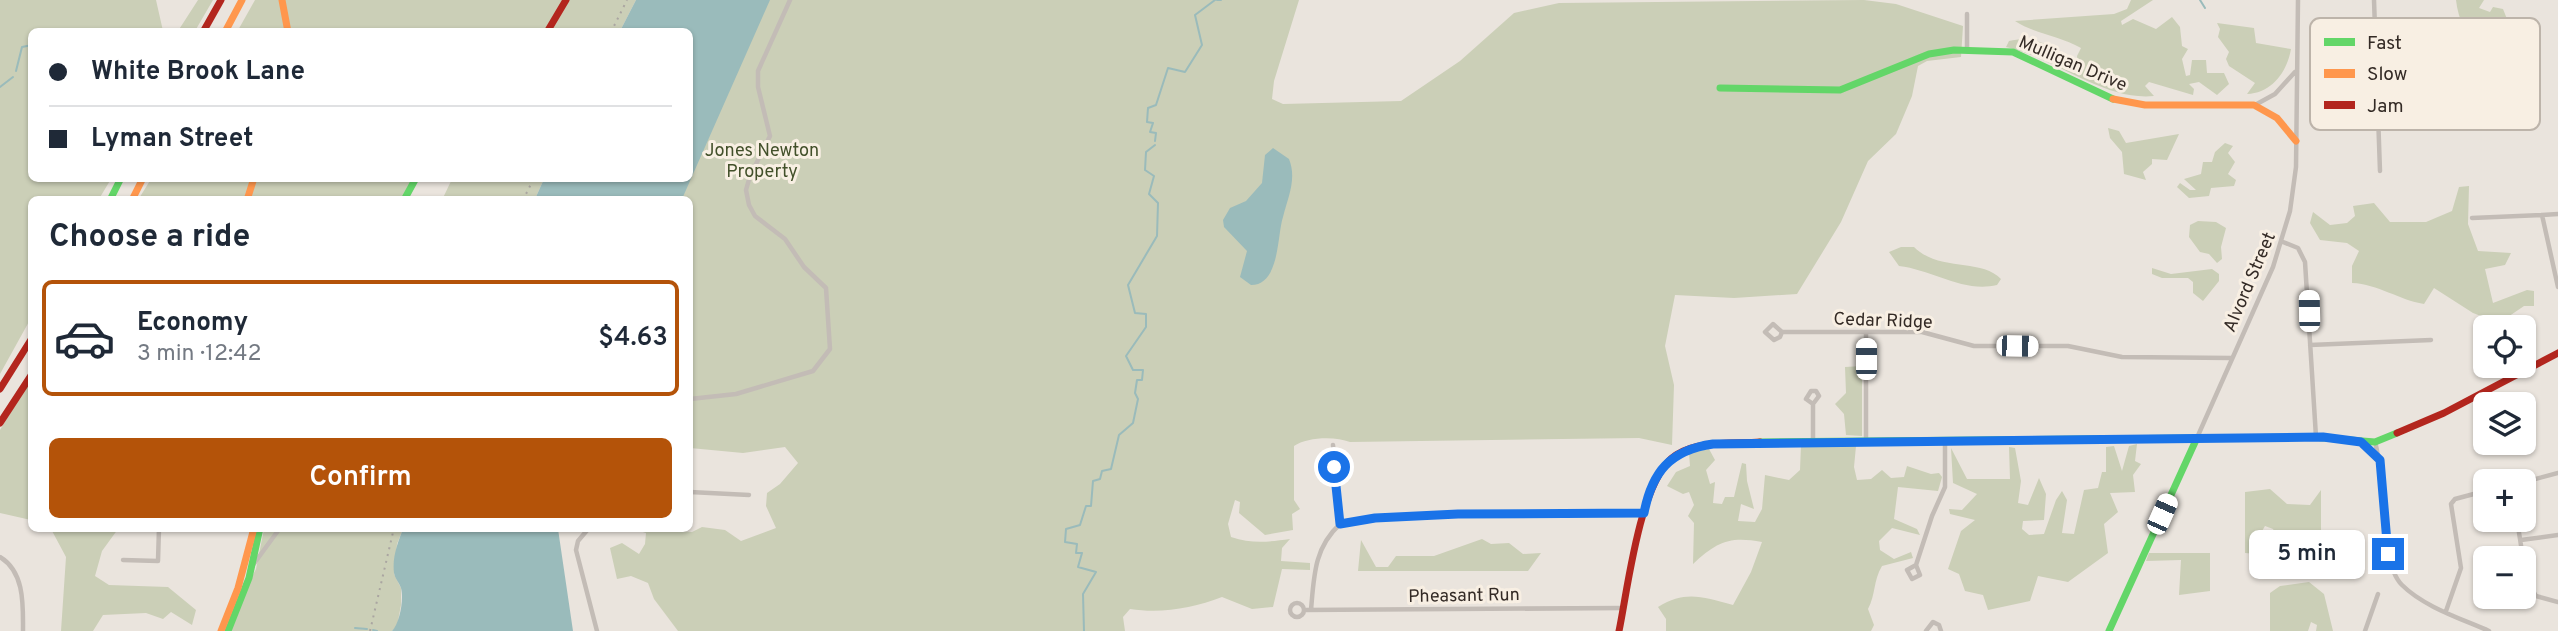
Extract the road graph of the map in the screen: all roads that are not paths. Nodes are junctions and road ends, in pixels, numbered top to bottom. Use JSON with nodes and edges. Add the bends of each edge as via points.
{"nodes":[{"id":1,"x":221,"y":0,"type":"edge"},
{"id":2,"x":242,"y":0,"type":"edge"},
{"id":3,"x":282,"y":0,"type":"edge"},
{"id":4,"x":566,"y":0,"type":"edge"},
{"id":5,"x":790,"y":0,"type":"edge"},
{"id":6,"x":2298,"y":0,"type":"edge"},
{"id":7,"x":2374,"y":0,"type":"edge"},
{"id":8,"x":1967,"y":14,"type":"dead end"},
{"id":9,"x":2375,"y":18,"type":"edge"},
{"id":10,"x":205,"y":28,"type":"edge"},
{"id":11,"x":227,"y":28,"type":"edge"},
{"id":12,"x":287,"y":28,"type":"edge"},
{"id":13,"x":549,"y":28,"type":"edge"},
{"id":14,"x":1967,"y":51,"type":"junction"},
{"id":15,"x":2295,"y":72,"type":"junction"},
{"id":16,"x":1720,"y":88,"type":"dead end"},
{"id":17,"x":2254,"y":105,"type":"junction"},
{"id":18,"x":2379,"y":130,"type":"edge"},
{"id":19,"x":2297,"y":141,"type":"junction"},
{"id":20,"x":2380,"y":171,"type":"dead end"},
{"id":21,"x":2558,"y":214,"type":"edge"},
{"id":22,"x":2542,"y":215,"type":"junction"},
{"id":23,"x":2472,"y":219,"type":"dead end"},
{"id":24,"x":2283,"y":242,"type":"junction"},
{"id":25,"x":2558,"y":287,"type":"edge"},
{"id":26,"x":1782,"y":332,"type":"dead end"},
{"id":27,"x":1866,"y":333,"type":"junction"},
{"id":28,"x":2431,"y":340,"type":"dead end"},
{"id":29,"x":28,"y":344,"type":"edge"},
{"id":30,"x":2309,"y":345,"type":"junction"},
{"id":31,"x":2558,"y":353,"type":"edge"},
{"id":32,"x":2232,"y":358,"type":"junction"},
{"id":33,"x":28,"y":380,"type":"edge"},
{"id":34,"x":0,"y":389,"type":"edge"},
{"id":35,"x":693,"y":399,"type":"edge"},
{"id":36,"x":1813,"y":404,"type":"dead end"},
{"id":37,"x":0,"y":424,"type":"edge"},
{"id":38,"x":2316,"y":437,"type":"junction"},
{"id":39,"x":2196,"y":440,"type":"junction"},
{"id":40,"x":1813,"y":442,"type":"junction"},
{"id":41,"x":1945,"y":442,"type":"junction"},
{"id":42,"x":2361,"y":442,"type":"junction"},
{"id":43,"x":1866,"y":443,"type":"junction"},
{"id":44,"x":2375,"y":443,"type":"junction"},
{"id":45,"x":1333,"y":445,"type":"dead end"},
{"id":46,"x":2380,"y":460,"type":"junction"},
{"id":47,"x":2558,"y":473,"type":"edge"},
{"id":48,"x":2536,"y":479,"type":"edge"},
{"id":49,"x":693,"y":492,"type":"edge"},
{"id":50,"x":749,"y":495,"type":"dead end"},
{"id":51,"x":2473,"y":495,"type":"edge"},
{"id":52,"x":1644,"y":513,"type":"junction"},
{"id":53,"x":1340,"y":524,"type":"junction"},
{"id":54,"x":159,"y":532,"type":"edge"},
{"id":55,"x":253,"y":532,"type":"edge"},
{"id":56,"x":259,"y":532,"type":"edge"},
{"id":57,"x":277,"y":532,"type":"edge"},
{"id":58,"x":586,"y":532,"type":"edge"},
{"id":59,"x":2519,"y":532,"type":"edge"},
{"id":60,"x":2558,"y":535,"type":"edge"},
{"id":61,"x":2521,"y":540,"type":"junction"},
{"id":62,"x":2522,"y":546,"type":"edge"},
{"id":63,"x":0,"y":557,"type":"edge"},
{"id":64,"x":124,"y":559,"type":"dead end"},
{"id":65,"x":1916,"y":565,"type":"dead end"},
{"id":66,"x":252,"y":566,"type":"junction"},
{"id":67,"x":2378,"y":594,"type":"dead end"},
{"id":68,"x":2536,"y":596,"type":"edge"},
{"id":69,"x":2558,"y":602,"type":"edge"},
{"id":70,"x":1624,"y":608,"type":"junction"},
{"id":71,"x":1304,"y":610,"type":"dead end"},
{"id":72,"x":1311,"y":610,"type":"junction"},
{"id":73,"x":2446,"y":611,"type":"junction"},
{"id":74,"x":2474,"y":624,"type":"junction"},
{"id":75,"x":23,"y":631,"type":"edge"},
{"id":76,"x":221,"y":631,"type":"edge"},
{"id":77,"x":229,"y":631,"type":"edge"},
{"id":78,"x":597,"y":631,"type":"edge"},
{"id":79,"x":1619,"y":631,"type":"edge"},
{"id":80,"x":1926,"y":631,"type":"edge"},
{"id":81,"x":1941,"y":631,"type":"edge"},
{"id":82,"x":2109,"y":631,"type":"edge"},
{"id":83,"x":2365,"y":631,"type":"edge"},
{"id":84,"x":2471,"y":631,"type":"edge"},
{"id":85,"x":2489,"y":631,"type":"edge"}],
"edges":[{"from":1,"to":10,"type":"main road"},
{"from":2,"to":11,"type":"main road"},
{"from":3,"to":12,"type":"main road"},
{"from":4,"to":13,"type":"main road"},
{"from":5,"to":35,"type":"street","via":[[758,71],[770,136],[746,190],[755,216],[786,239],[825,288],[830,349],[813,371],[736,394]]},
{"from":6,"to":15,"type":"street","name":"Alvord Street"},
{"from":7,"to":9,"type":"street"},
{"from":8,"to":14,"type":"street"},
{"from":14,"to":16,"type":"main road","name":"Mulligan Drive","via":[[1925,55],[1840,90]]},
{"from":14,"to":17,"type":"main road","name":"Mulligan Drive","via":[[2020,53],[2101,96],[2128,104]]},
{"from":15,"to":17,"type":"street","via":[[2275,94]]},
{"from":15,"to":19,"type":"street","name":"Alvord Street"},
{"from":17,"to":19,"type":"main road","via":[[2277,118]]},
{"from":18,"to":20,"type":"street"},
{"from":19,"to":24,"type":"street","name":"Alvord Street","via":[[2294,189]]},
{"from":21,"to":22,"type":"street"},
{"from":22,"to":23,"type":"street"},
{"from":22,"to":25,"type":"street"},
{"from":24,"to":30,"type":"street","via":[[2295,246],[2304,257]]},
{"from":24,"to":32,"type":"street","name":"Alvord Street"},
{"from":26,"to":27,"type":"street","name":"Cedar Ridge"},
{"from":27,"to":32,"type":"street","name":"Cedar Ridge","via":[[1928,332],[1974,346],[2079,346],[2122,357]]},
{"from":27,"to":43,"type":"street"},
{"from":28,"to":30,"type":"street"},
{"from":29,"to":34,"type":"main road"},
{"from":30,"to":38,"type":"street"},
{"from":31,"to":44,"type":"main road"},
{"from":32,"to":39,"type":"street","name":"Alvord Street"},
{"from":33,"to":37,"type":"main road"},
{"from":36,"to":40,"type":"street"},
{"from":38,"to":39,"type":"main road"},
{"from":38,"to":42,"type":"main road"},
{"from":39,"to":41,"type":"main road"},
{"from":39,"to":82,"type":"main road"},
{"from":40,"to":43,"type":"main road"},
{"from":40,"to":52,"type":"main road","via":[[1698,446],[1671,458],[1658,471]]},
{"from":41,"to":43,"type":"main road"},
{"from":41,"to":65,"type":"street","via":[[1945,487]]},
{"from":42,"to":44,"type":"main road"},
{"from":42,"to":46,"type":"street"},
{"from":44,"to":46,"type":"street"},
{"from":45,"to":53,"type":"street"},
{"from":46,"to":73,"type":"street","via":[[2393,571],[2407,590]]},
{"from":47,"to":48,"type":"street"},
{"from":49,"to":50,"type":"street"},
{"from":51,"to":73,"type":"street","via":[[2453,501],[2461,568]]},
{"from":52,"to":53,"type":"street","via":[[1458,514]]},
{"from":52,"to":70,"type":"main road"},
{"from":53,"to":72,"type":"street","via":[[1318,555]]},
{"from":54,"to":64,"type":"street","via":[[158,561]]},
{"from":55,"to":76,"type":"main road"},
{"from":56,"to":66,"type":"main road"},
{"from":57,"to":66,"type":"street"},
{"from":58,"to":78,"type":"street","via":[[576,550]]},
{"from":59,"to":61,"type":"street"},
{"from":60,"to":61,"type":"street"},
{"from":61,"to":62,"type":"street"},
{"from":63,"to":75,"type":"street","via":[[10,564],[21,590]]},
{"from":66,"to":77,"type":"main road"},
{"from":67,"to":83,"type":"street"},
{"from":68,"to":69,"type":"street"},
{"from":70,"to":72,"type":"street","name":"Pheasant Run"},
{"from":70,"to":79,"type":"main road"},
{"from":71,"to":72,"type":"street","name":"Pheasant Run"},
{"from":73,"to":74,"type":"street"},
{"from":74,"to":84,"type":"street"},
{"from":74,"to":85,"type":"street"},
{"from":80,"to":81,"type":"street","via":[[1933,622]]}]}
